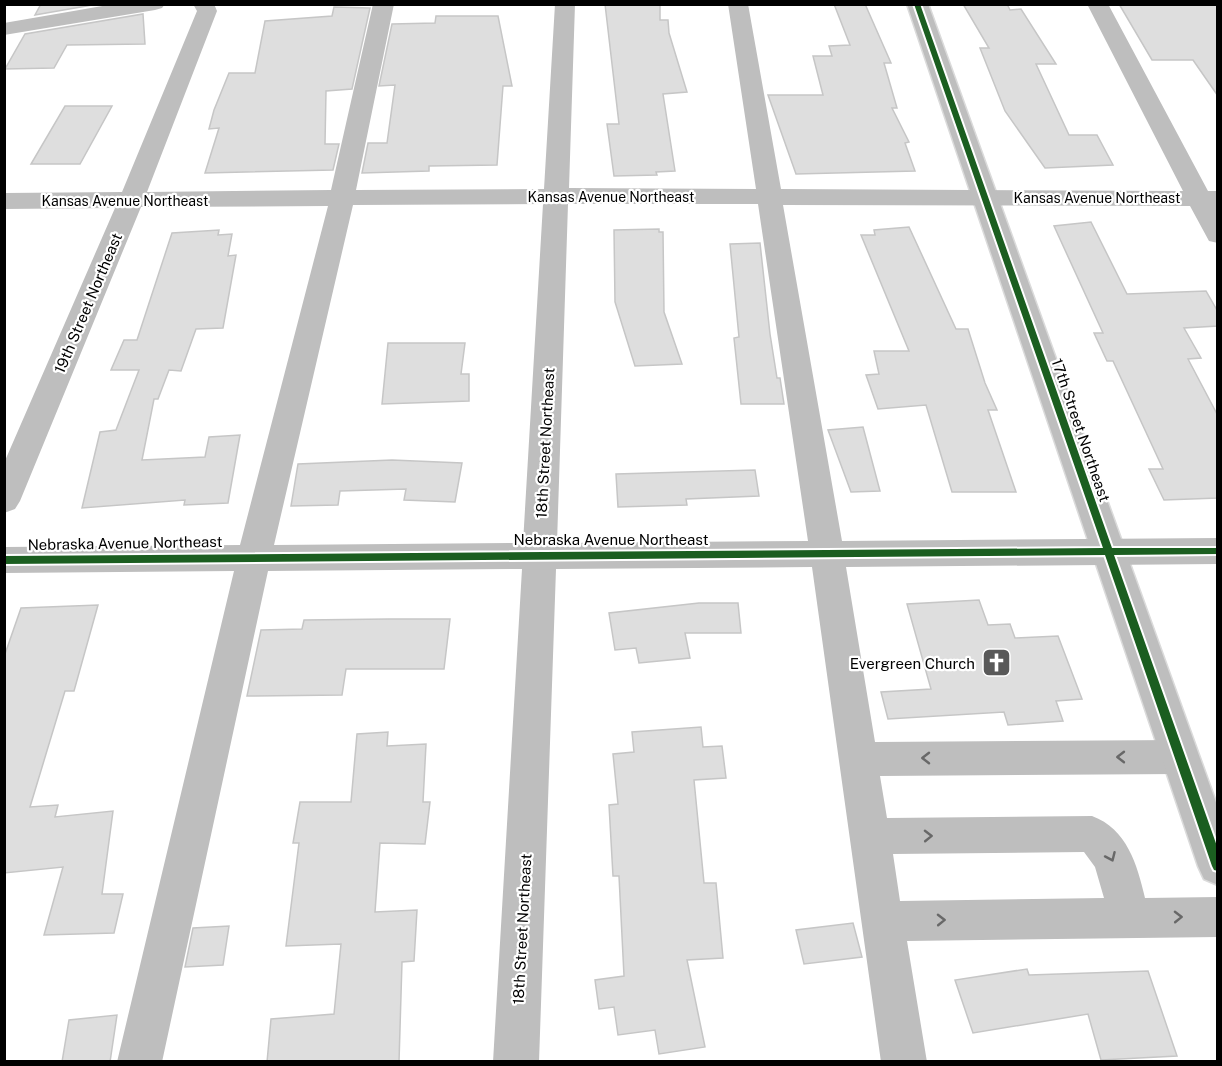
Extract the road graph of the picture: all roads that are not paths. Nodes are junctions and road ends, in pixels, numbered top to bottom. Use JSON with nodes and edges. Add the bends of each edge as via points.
{"nodes":[{"id":1,"x":155,"y":4,"type":"edge"},
{"id":2,"x":203,"y":4,"type":"edge"},
{"id":3,"x":384,"y":4,"type":"edge"},
{"id":4,"x":565,"y":4,"type":"edge"},
{"id":5,"x":738,"y":4,"type":"edge"},
{"id":6,"x":917,"y":4,"type":"edge"},
{"id":7,"x":1096,"y":4,"type":"edge"},
{"id":8,"x":118,"y":8,"type":"edge"},
{"id":9,"x":4,"y":29,"type":"edge"},
{"id":10,"x":557,"y":196,"type":"junction"},
{"id":11,"x":769,"y":198,"type":"junction"},
{"id":12,"x":986,"y":198,"type":"junction"},
{"id":13,"x":342,"y":199,"type":"junction"},
{"id":14,"x":1208,"y":199,"type":"edge"},
{"id":15,"x":4,"y":201,"type":"edge"},
{"id":16,"x":131,"y":201,"type":"junction"},
{"id":17,"x":1218,"y":235,"type":"edge"},
{"id":18,"x":4,"y":501,"type":"edge"},
{"id":19,"x":1107,"y":551,"type":"junction"},
{"id":20,"x":1218,"y":551,"type":"edge"},
{"id":21,"x":827,"y":553,"type":"junction"},
{"id":22,"x":540,"y":554,"type":"junction"},
{"id":23,"x":254,"y":557,"type":"junction"},
{"id":24,"x":4,"y":560,"type":"edge"},
{"id":25,"x":1180,"y":757,"type":"junction"},
{"id":26,"x":858,"y":759,"type":"junction"},
{"id":27,"x":870,"y":836,"type":"junction"},
{"id":28,"x":1218,"y":866,"type":"edge"},
{"id":29,"x":1218,"y":917,"type":"edge"},
{"id":30,"x":1129,"y":918,"type":"junction"},
{"id":31,"x":883,"y":921,"type":"junction"},
{"id":32,"x":139,"y":1062,"type":"edge"},
{"id":33,"x":516,"y":1062,"type":"edge"},
{"id":34,"x":904,"y":1062,"type":"edge"}],
"edges":[{"from":1,"to":8,"type":"street"},
{"from":2,"to":16,"type":"street","name":"19th Street Northeast","via":[[207,11]]},
{"from":3,"to":13,"type":"street"},
{"from":4,"to":10,"type":"street","name":"18th Street Northeast"},
{"from":5,"to":11,"type":"street"},
{"from":6,"to":12,"type":"street","name":"17th Street Northeast"},
{"from":7,"to":14,"type":"street"},
{"from":8,"to":9,"type":"street"},
{"from":10,"to":11,"type":"street","name":"Kansas Avenue Northeast"},
{"from":10,"to":13,"type":"street","name":"Kansas Avenue Northeast"},
{"from":10,"to":22,"type":"street","name":"18th Street Northeast"},
{"from":11,"to":12,"type":"street","name":"Kansas Avenue Northeast"},
{"from":11,"to":21,"type":"street"},
{"from":12,"to":14,"type":"street","name":"Kansas Avenue Northeast"},
{"from":12,"to":19,"type":"street","name":"17th Street Northeast"},
{"from":13,"to":16,"type":"street","name":"Kansas Avenue Northeast"},
{"from":13,"to":23,"type":"street"},
{"from":14,"to":17,"type":"street"},
{"from":15,"to":16,"type":"street","name":"Kansas Avenue Northeast"},
{"from":16,"to":18,"type":"street","name":"19th Street Northeast"},
{"from":19,"to":20,"type":"street","name":"Nebraska Avenue Northeast"},
{"from":19,"to":21,"type":"street","name":"Nebraska Avenue Northeast"},
{"from":19,"to":25,"type":"street","name":"17th Street Northeast"},
{"from":21,"to":22,"type":"street","name":"Nebraska Avenue Northeast"},
{"from":21,"to":26,"type":"street"},
{"from":22,"to":23,"type":"street","name":"Nebraska Avenue Northeast"},
{"from":22,"to":33,"type":"street","name":"18th Street Northeast"},
{"from":23,"to":24,"type":"street","name":"Nebraska Avenue Northeast"},
{"from":23,"to":32,"type":"street"},
{"from":25,"to":26,"type":"street","one_way":true},
{"from":25,"to":28,"type":"street","name":"17th Street Northeast"},
{"from":26,"to":27,"type":"street"},
{"from":27,"to":30,"type":"street","one_way":true,"via":[[1092,834],[1103,841],[1112,855]]},
{"from":27,"to":31,"type":"street"},
{"from":30,"to":29,"type":"street","one_way":true},
{"from":31,"to":30,"type":"street","one_way":true},
{"from":31,"to":34,"type":"street"}]}
